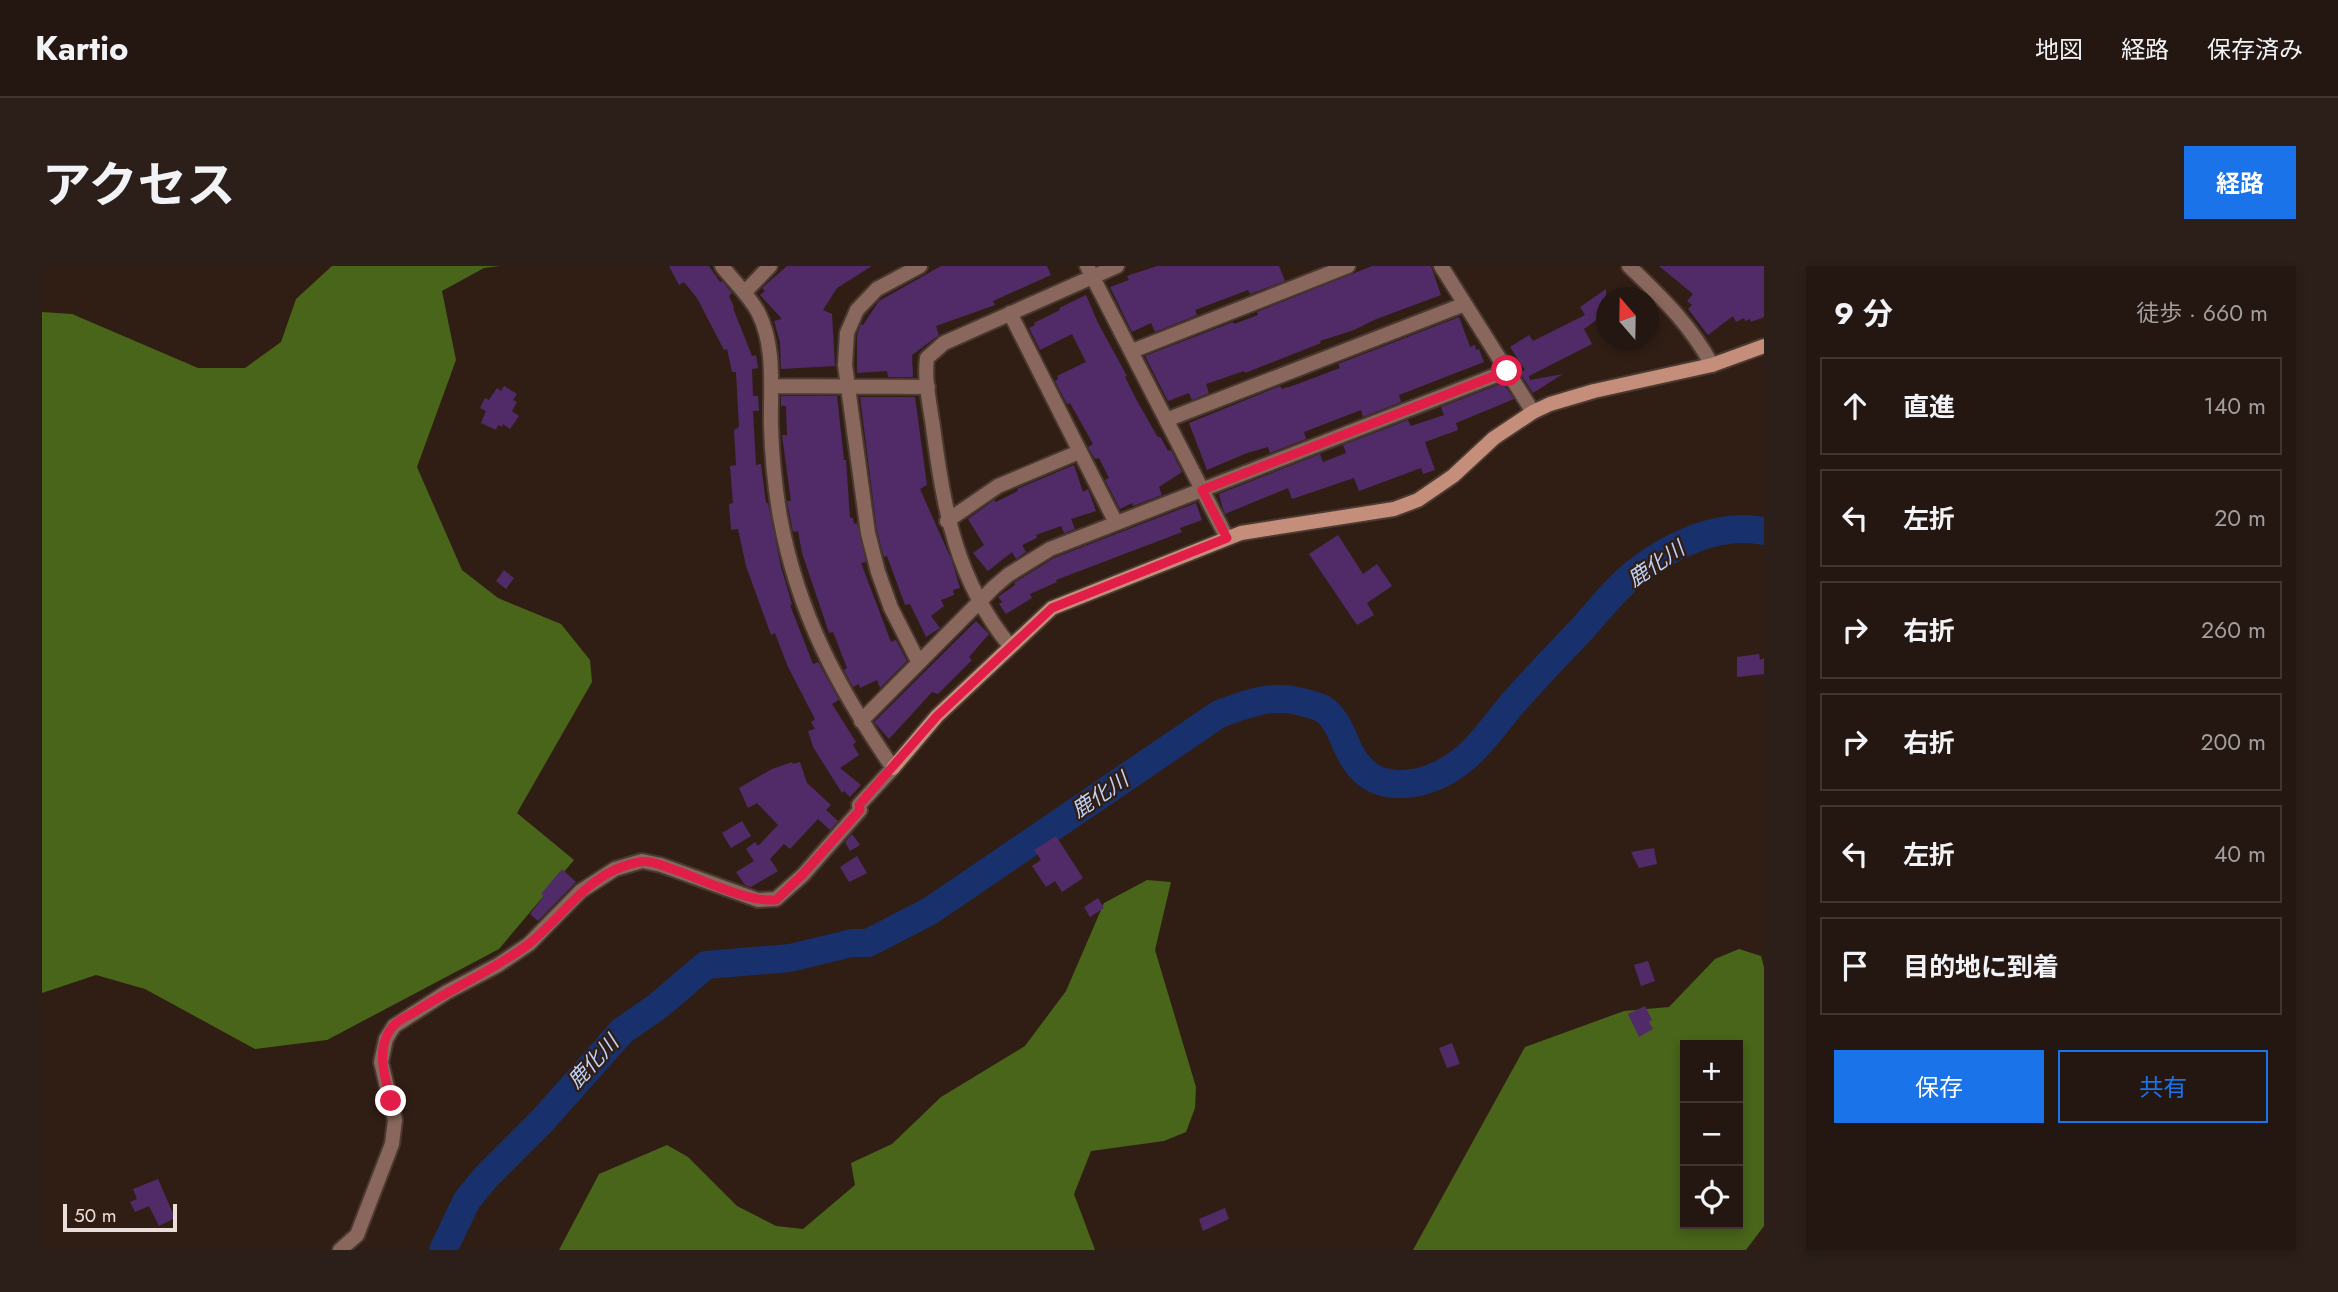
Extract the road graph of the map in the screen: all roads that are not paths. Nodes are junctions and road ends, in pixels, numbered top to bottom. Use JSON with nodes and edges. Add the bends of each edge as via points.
{"nodes":[{"id":1,"x":722,"y":266,"type":"edge"},
{"id":2,"x":770,"y":266,"type":"edge"},
{"id":3,"x":920,"y":266,"type":"edge"},
{"id":4,"x":1116,"y":266,"type":"edge"},
{"id":5,"x":1348,"y":266,"type":"edge"},
{"id":6,"x":1441,"y":266,"type":"edge"},
{"id":7,"x":1629,"y":266,"type":"edge"},
{"id":8,"x":1090,"y":271,"type":"edge"},
{"id":9,"x":746,"y":292,"type":"junction"},
{"id":10,"x":1465,"y":304,"type":"junction"},
{"id":11,"x":1010,"y":313,"type":"junction"},
{"id":12,"x":1764,"y":346,"type":"edge"},
{"id":13,"x":1132,"y":351,"type":"junction"},
{"id":14,"x":1712,"y":365,"type":"junction"},
{"id":15,"x":1507,"y":371,"type":"junction"},
{"id":16,"x":771,"y":386,"type":"junction"},
{"id":17,"x":847,"y":387,"type":"junction"},
{"id":18,"x":928,"y":387,"type":"junction"},
{"id":19,"x":1533,"y":412,"type":"junction"},
{"id":20,"x":1166,"y":420,"type":"junction"},
{"id":21,"x":1079,"y":452,"type":"junction"},
{"id":22,"x":1202,"y":490,"type":"junction"},
{"id":23,"x":947,"y":521,"type":"junction"},
{"id":24,"x":1116,"y":523,"type":"junction"},
{"id":25,"x":1227,"y":538,"type":"junction"},
{"id":26,"x":979,"y":601,"type":"junction"},
{"id":27,"x":1010,"y":646,"type":"junction"},
{"id":28,"x":918,"y":661,"type":"junction"},
{"id":29,"x":861,"y":721,"type":"junction"},
{"id":30,"x":892,"y":768,"type":"junction"},
{"id":31,"x":340,"y":1250,"type":"edge"}],
"edges":[{"from":1,"to":9,"type":"street"},
{"from":2,"to":9,"type":"street"},
{"from":3,"to":17,"type":"street","via":[[877,289],[857,310],[845,346]]},
{"from":4,"to":8,"type":"street"},
{"from":5,"to":13,"type":"street"},
{"from":6,"to":10,"type":"street"},
{"from":7,"to":14,"type":"street","via":[[1673,308]]},
{"from":8,"to":11,"type":"street"},
{"from":8,"to":13,"type":"street"},
{"from":9,"to":16,"type":"street","via":[[765,331]]},
{"from":10,"to":15,"type":"street"},
{"from":10,"to":20,"type":"street"},
{"from":11,"to":18,"type":"street","via":[[930,353]]},
{"from":11,"to":21,"type":"street"},
{"from":12,"to":14,"type":"street"},
{"from":13,"to":20,"type":"street"},
{"from":14,"to":19,"type":"street","via":[[1570,397]]},
{"from":15,"to":19,"type":"street"},
{"from":15,"to":22,"type":"street"},
{"from":16,"to":17,"type":"street"},
{"from":16,"to":29,"type":"street","via":[[774,469],[789,557],[823,650]]},
{"from":17,"to":18,"type":"street"},
{"from":17,"to":28,"type":"street","via":[[878,572]]},
{"from":18,"to":23,"type":"street"},
{"from":19,"to":25,"type":"street","via":[[1418,500],[1394,509]]},
{"from":20,"to":22,"type":"street"},
{"from":21,"to":23,"type":"street","via":[[1005,482]]},
{"from":21,"to":24,"type":"street"},
{"from":22,"to":24,"type":"street"},
{"from":22,"to":25,"type":"street"},
{"from":23,"to":26,"type":"street"},
{"from":24,"to":26,"type":"street","via":[[1040,554]]},
{"from":25,"to":27,"type":"street","via":[[1052,608]]},
{"from":26,"to":27,"type":"street"},
{"from":26,"to":28,"type":"street"},
{"from":27,"to":30,"type":"street","via":[[937,716]]},
{"from":28,"to":29,"type":"street"},
{"from":29,"to":30,"type":"street"},
{"from":30,"to":31,"type":"street","via":[[859,805],[860,810],[776,900],[758,900],[661,864],[642,861],[615,869],[581,891],[529,944],[394,1026],[382,1062],[395,1120],[392,1144],[357,1234]]}]}
